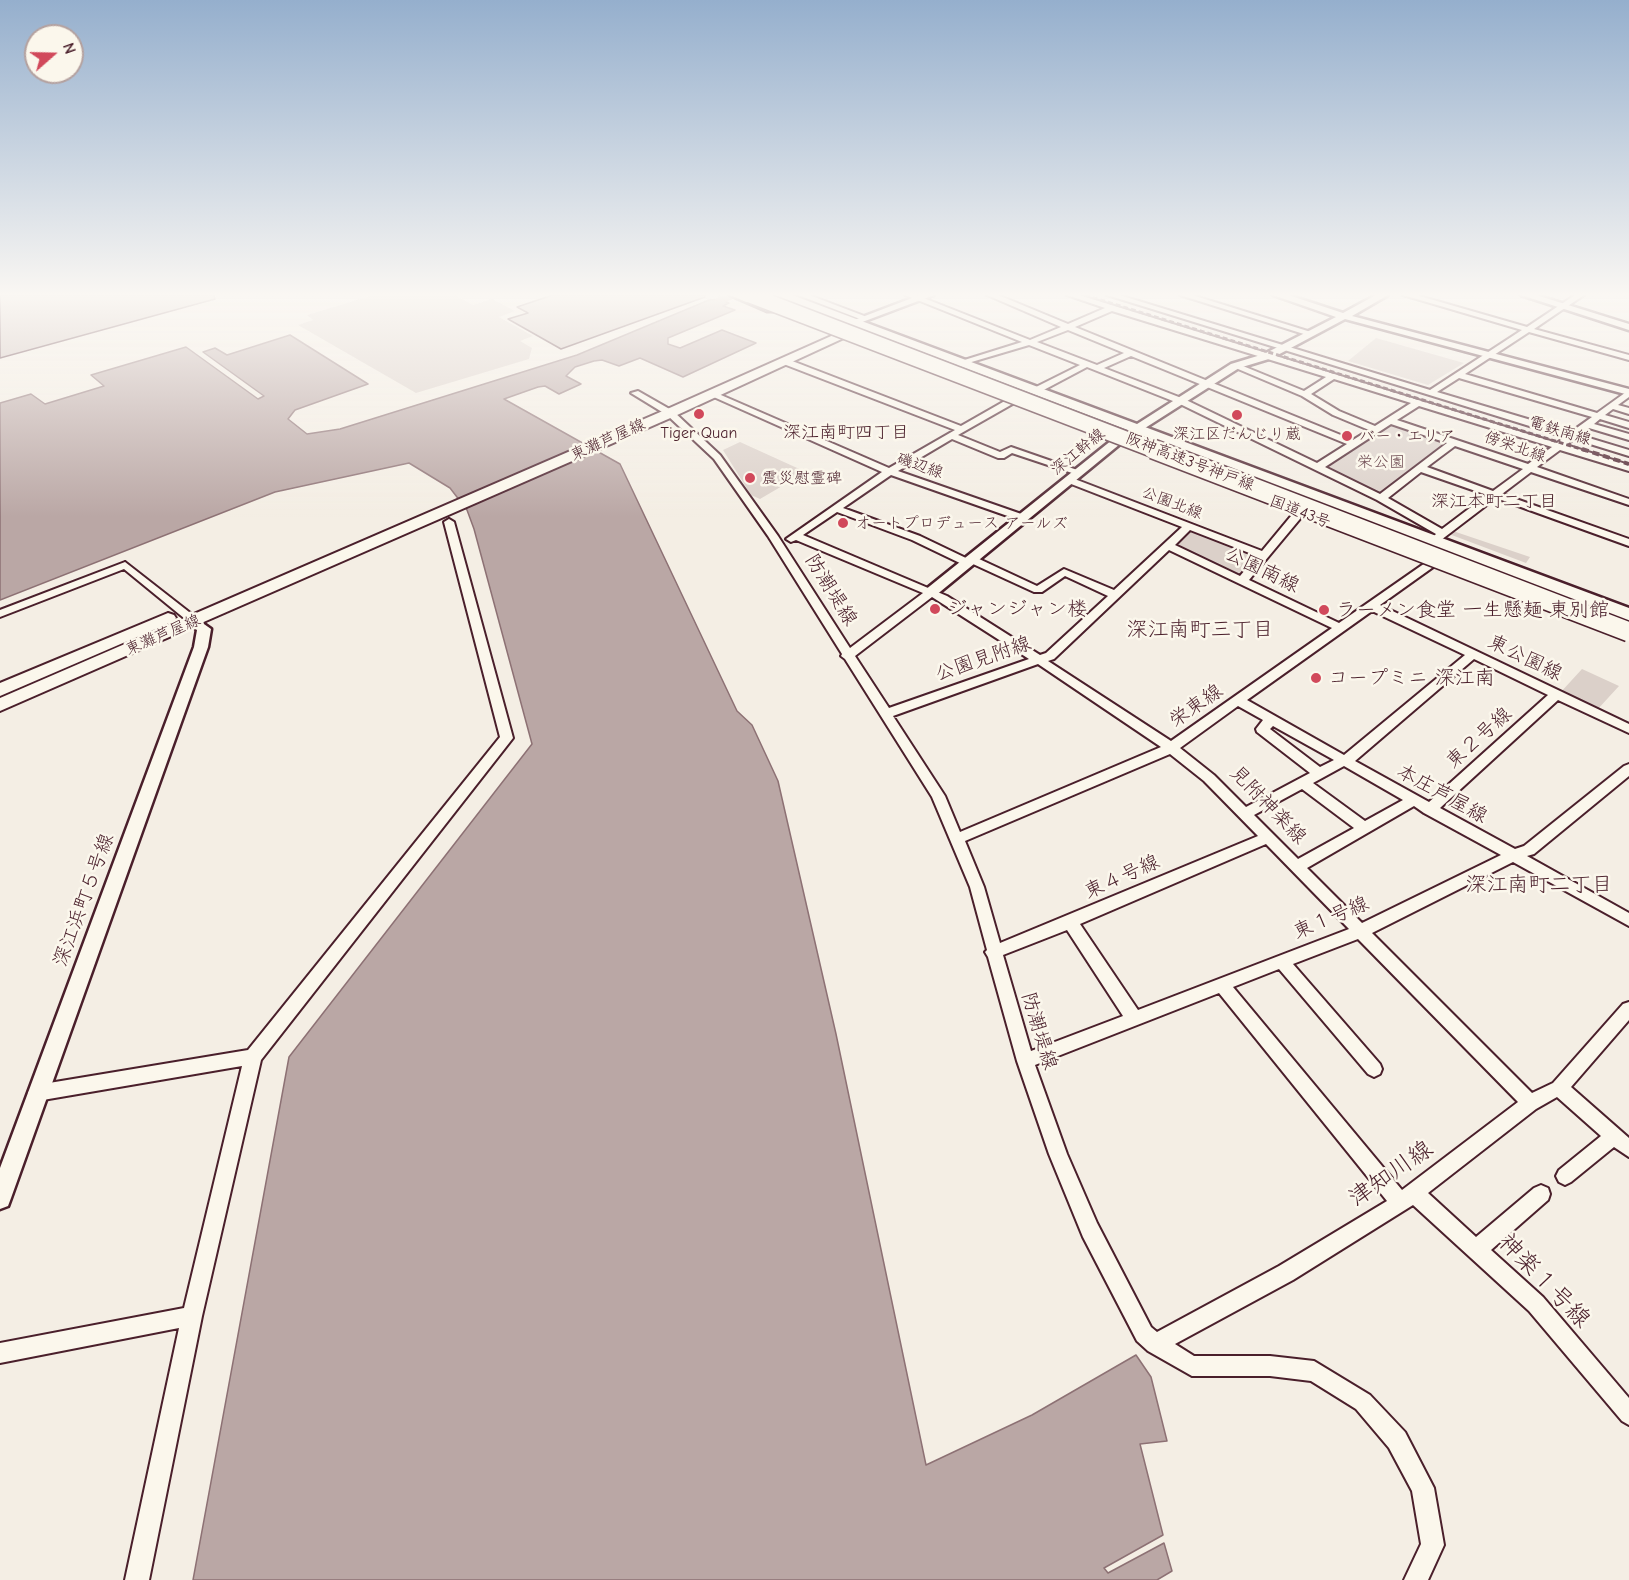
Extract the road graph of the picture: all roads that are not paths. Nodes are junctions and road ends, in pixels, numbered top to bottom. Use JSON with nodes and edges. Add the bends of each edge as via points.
{"nodes":[{"id":1,"x":754,"y":369,"type":"edge"},
{"id":2,"x":767,"y":369,"type":"edge"},
{"id":3,"x":804,"y":369,"type":"edge"},
{"id":4,"x":931,"y":369,"type":"edge"},
{"id":5,"x":934,"y":369,"type":"edge"},
{"id":6,"x":961,"y":369,"type":"edge"},
{"id":7,"x":974,"y":369,"type":"edge"},
{"id":8,"x":1078,"y":369,"type":"edge"},
{"id":9,"x":1100,"y":369,"type":"edge"},
{"id":10,"x":1167,"y":369,"type":"edge"},
{"id":11,"x":1231,"y":369,"type":"edge"},
{"id":12,"x":1242,"y":369,"type":"edge"},
{"id":13,"x":1310,"y":369,"type":"edge"},
{"id":14,"x":1352,"y":369,"type":"edge"},
{"id":15,"x":1468,"y":369,"type":"edge"},
{"id":16,"x":1540,"y":369,"type":"edge"},
{"id":17,"x":1459,"y":375,"type":"junction"},
{"id":18,"x":1334,"y":376,"type":"junction"},
{"id":19,"x":1206,"y":385,"type":"junction"},
{"id":20,"x":1035,"y":391,"type":"junction"},
{"id":21,"x":1629,"y":392,"type":"edge"},
{"id":22,"x":635,"y":393,"type":"dead end"},
{"id":23,"x":1430,"y":393,"type":"junction"},
{"id":24,"x":711,"y":394,"type":"junction"},
{"id":25,"x":1305,"y":394,"type":"junction"},
{"id":26,"x":1013,"y":400,"type":"junction"},
{"id":27,"x":1181,"y":400,"type":"junction"},
{"id":28,"x":1417,"y":403,"type":"junction"},
{"id":29,"x":1611,"y":406,"type":"junction"},
{"id":30,"x":664,"y":410,"type":"junction"},
{"id":31,"x":1629,"y":411,"type":"edge"},
{"id":32,"x":1597,"y":415,"type":"junction"},
{"id":33,"x":1392,"y":421,"type":"junction"},
{"id":34,"x":1586,"y":424,"type":"junction"},
{"id":35,"x":1629,"y":424,"type":"edge"},
{"id":36,"x":1136,"y":429,"type":"junction"},
{"id":37,"x":963,"y":430,"type":"junction"},
{"id":38,"x":1377,"y":430,"type":"junction"},
{"id":39,"x":1571,"y":435,"type":"junction"},
{"id":40,"x":952,"y":436,"type":"junction"},
{"id":41,"x":1629,"y":437,"type":"edge"},
{"id":42,"x":1116,"y":442,"type":"junction"},
{"id":43,"x":1454,"y":442,"type":"junction"},
{"id":44,"x":1354,"y":444,"type":"junction"},
{"id":45,"x":1558,"y":446,"type":"junction"},
{"id":46,"x":1629,"y":453,"type":"edge"},
{"id":47,"x":1317,"y":467,"type":"junction"},
{"id":48,"x":1420,"y":468,"type":"junction"},
{"id":49,"x":1528,"y":468,"type":"junction"},
{"id":50,"x":1629,"y":468,"type":"edge"},
{"id":51,"x":892,"y":471,"type":"junction"},
{"id":52,"x":1073,"y":476,"type":"junction"},
{"id":53,"x":1494,"y":494,"type":"junction"},
{"id":54,"x":1381,"y":498,"type":"junction"},
{"id":55,"x":452,"y":501,"type":"junction"},
{"id":56,"x":1629,"y":502,"type":"edge"},
{"id":57,"x":835,"y":508,"type":"junction"},
{"id":58,"x":1300,"y":512,"type":"junction"},
{"id":59,"x":1023,"y":518,"type":"junction"},
{"id":60,"x":449,"y":522,"type":"dead end"},
{"id":61,"x":1189,"y":526,"type":"junction"},
{"id":62,"x":796,"y":536,"type":"junction"},
{"id":63,"x":1439,"y":537,"type":"junction"},
{"id":64,"x":1629,"y":543,"type":"edge"},
{"id":65,"x":1167,"y":545,"type":"junction"},
{"id":66,"x":779,"y":546,"type":"junction"},
{"id":67,"x":1264,"y":555,"type":"junction"},
{"id":68,"x":970,"y":562,"type":"junction"},
{"id":69,"x":1432,"y":562,"type":"junction"},
{"id":70,"x":1243,"y":580,"type":"junction"},
{"id":71,"x":930,"y":593,"type":"junction"},
{"id":72,"x":1114,"y":594,"type":"junction"},
{"id":73,"x":1372,"y":606,"type":"junction"},
{"id":74,"x":0,"y":614,"type":"edge"},
{"id":75,"x":1629,"y":615,"type":"edge"},
{"id":76,"x":188,"y":617,"type":"junction"},
{"id":77,"x":1629,"y":621,"type":"edge"},
{"id":78,"x":1340,"y":628,"type":"junction"},
{"id":79,"x":1629,"y":632,"type":"edge"},
{"id":80,"x":1629,"y":641,"type":"edge"},
{"id":81,"x":1472,"y":655,"type":"junction"},
{"id":82,"x":847,"y":656,"type":"junction"},
{"id":83,"x":1039,"y":661,"type":"junction"},
{"id":84,"x":0,"y":690,"type":"edge"},
{"id":85,"x":1556,"y":695,"type":"junction"},
{"id":86,"x":1238,"y":701,"type":"junction"},
{"id":87,"x":0,"y":705,"type":"edge"},
{"id":88,"x":885,"y":714,"type":"junction"},
{"id":89,"x":1271,"y":720,"type":"junction"},
{"id":90,"x":1629,"y":729,"type":"edge"},
{"id":91,"x":1171,"y":748,"type":"junction"},
{"id":92,"x":1343,"y":761,"type":"junction"},
{"id":93,"x":1629,"y":769,"type":"edge"},
{"id":94,"x":1320,"y":774,"type":"junction"},
{"id":95,"x":1304,"y":783,"type":"junction"},
{"id":96,"x":1413,"y":800,"type":"junction"},
{"id":97,"x":1430,"y":810,"type":"junction"},
{"id":98,"x":1244,"y":814,"type":"junction"},
{"id":99,"x":1364,"y":828,"type":"junction"},
{"id":100,"x":958,"y":838,"type":"junction"},
{"id":101,"x":1266,"y":838,"type":"junction"},
{"id":102,"x":1513,"y":856,"type":"junction"},
{"id":103,"x":1297,"y":867,"type":"junction"},
{"id":104,"x":1629,"y":920,"type":"edge"},
{"id":105,"x":1070,"y":922,"type":"junction"},
{"id":106,"x":1361,"y":931,"type":"junction"},
{"id":107,"x":993,"y":952,"type":"junction"},
{"id":108,"x":1282,"y":962,"type":"junction"},
{"id":109,"x":1221,"y":984,"type":"junction"},
{"id":110,"x":1628,"y":1013,"type":"edge"},
{"id":111,"x":1134,"y":1018,"type":"junction"},
{"id":112,"x":253,"y":1057,"type":"junction"},
{"id":113,"x":1025,"y":1061,"type":"junction"},
{"id":114,"x":1374,"y":1069,"type":"dead end"},
{"id":115,"x":1559,"y":1088,"type":"junction"},
{"id":116,"x":37,"y":1093,"type":"junction"},
{"id":117,"x":1530,"y":1102,"type":"junction"},
{"id":118,"x":1614,"y":1136,"type":"junction"},
{"id":119,"x":1629,"y":1149,"type":"edge"},
{"id":120,"x":1565,"y":1176,"type":"dead end"},
{"id":121,"x":1541,"y":1194,"type":"dead end"},
{"id":122,"x":0,"y":1198,"type":"edge"},
{"id":123,"x":1407,"y":1198,"type":"junction"},
{"id":124,"x":1478,"y":1248,"type":"junction"},
{"id":125,"x":192,"y":1316,"type":"junction"},
{"id":126,"x":1155,"y":1344,"type":"junction"},
{"id":127,"x":0,"y":1353,"type":"edge"},
{"id":128,"x":1629,"y":1414,"type":"edge"},
{"id":129,"x":137,"y":1580,"type":"edge"},
{"id":130,"x":1416,"y":1580,"type":"edge"}],
"edges":[{"from":1,"to":30,"type":"main road","name":"東灘芦屋線"},
{"from":2,"to":24,"type":"main road","name":"東灘芦屋線"},
{"from":3,"to":37,"type":"street"},
{"from":4,"to":26,"type":"highway","name":"国道43号"},
{"from":5,"to":79,"type":"highway","name":"阪神高速3号神戸線","bridge":true},
{"from":6,"to":77,"type":"highway","name":"阪神高速3号神戸線"},
{"from":7,"to":20,"type":"highway","name":"国道43号"},
{"from":8,"to":20,"type":"street"},
{"from":9,"to":27,"type":"street"},
{"from":10,"to":19,"type":"street"},
{"from":11,"to":19,"type":"street","name":"深江幹線"},
{"from":12,"to":25,"type":"street"},
{"from":13,"to":18,"type":"street","name":"電鉄南線"},
{"from":14,"to":23,"type":"street"},
{"from":15,"to":17,"type":"street"},
{"from":16,"to":21,"type":"street"},
{"from":17,"to":23,"type":"street"},
{"from":17,"to":32,"type":"street"},
{"from":18,"to":25,"type":"street"},
{"from":18,"to":28,"type":"street","name":"電鉄南線"},
{"from":19,"to":27,"type":"street","name":"深江幹線"},
{"from":19,"to":44,"type":"street"},
{"from":20,"to":36,"type":"highway","name":"国道43号"},
{"from":21,"to":29,"type":"street"},
{"from":22,"to":30,"type":"street","name":"防潮堤線"},
{"from":23,"to":39,"type":"street"},
{"from":24,"to":30,"type":"main road","name":"東灘芦屋線"},
{"from":24,"to":51,"type":"street","name":"磯辺線"},
{"from":25,"to":38,"type":"street","via":[[1336,414]]},
{"from":26,"to":37,"type":"street"},
{"from":26,"to":42,"type":"highway","name":"国道43号"},
{"from":27,"to":36,"type":"street","name":"深江幹線"},
{"from":27,"to":47,"type":"street"},
{"from":28,"to":33,"type":"street"},
{"from":28,"to":45,"type":"street","name":"電鉄南線"},
{"from":29,"to":31,"type":"street"},
{"from":29,"to":32,"type":"street"},
{"from":30,"to":55,"type":"main road","name":"東灘芦屋線","via":[[583,439]]},
{"from":30,"to":55,"type":"main road","name":"東灘芦屋線","via":[[597,445]]},
{"from":30,"to":66,"type":"street","name":"防潮堤線","via":[[717,457]]},
{"from":32,"to":34,"type":"street"},
{"from":32,"to":35,"type":"street"},
{"from":33,"to":38,"type":"street"},
{"from":33,"to":43,"type":"street","name":"傍栄北線"},
{"from":34,"to":39,"type":"street"},
{"from":34,"to":41,"type":"street"},
{"from":36,"to":42,"type":"street","name":"深江幹線"},
{"from":36,"to":63,"type":"highway","name":"国道43号"},
{"from":37,"to":40,"type":"street"},
{"from":38,"to":44,"type":"street"},
{"from":39,"to":45,"type":"street"},
{"from":39,"to":46,"type":"street"},
{"from":40,"to":51,"type":"street"},
{"from":40,"to":52,"type":"street","name":"公園北線","via":[[1001,456],[1011,450]]},
{"from":42,"to":52,"type":"street","name":"深江幹線"},
{"from":42,"to":58,"type":"highway","name":"国道43号"},
{"from":43,"to":48,"type":"street"},
{"from":43,"to":49,"type":"street","name":"傍栄北線"},
{"from":44,"to":47,"type":"street"},
{"from":45,"to":49,"type":"street"},
{"from":45,"to":50,"type":"street","name":"電鉄南線"},
{"from":47,"to":54,"type":"street"},
{"from":48,"to":53,"type":"street"},
{"from":48,"to":54,"type":"street"},
{"from":49,"to":53,"type":"street"},
{"from":49,"to":56,"type":"street","name":"傍栄北線"},
{"from":51,"to":57,"type":"street"},
{"from":51,"to":59,"type":"street","name":"磯辺線"},
{"from":52,"to":59,"type":"street","name":"深江幹線"},
{"from":52,"to":61,"type":"street","name":"公園北線"},
{"from":53,"to":63,"type":"street"},
{"from":53,"to":64,"type":"street"},
{"from":54,"to":63,"type":"street"},
{"from":55,"to":76,"type":"main road","name":"東灘芦屋線"},
{"from":57,"to":62,"type":"street"},
{"from":57,"to":68,"type":"street"},
{"from":58,"to":67,"type":"street"},
{"from":58,"to":69,"type":"highway","name":"国道43号"},
{"from":59,"to":68,"type":"street","name":"深江幹線"},
{"from":60,"to":112,"type":"street","via":[[507,738]]},
{"from":61,"to":65,"type":"street","name":"公園見附線"},
{"from":61,"to":67,"type":"street","name":"公園北線"},
{"from":62,"to":66,"type":"street"},
{"from":62,"to":71,"type":"street","name":"見附神楽線"},
{"from":63,"to":75,"type":"highway","name":"国道43号"},
{"from":65,"to":70,"type":"street","name":"公園南線"},
{"from":65,"to":72,"type":"street","name":"公園見附線"},
{"from":66,"to":82,"type":"street","name":"防潮堤線"},
{"from":67,"to":70,"type":"street"},
{"from":68,"to":71,"type":"street","name":"深江幹線"},
{"from":68,"to":72,"type":"street","via":[[1038,590],[1064,572]]},
{"from":69,"to":73,"type":"street","name":"栄東線"},
{"from":69,"to":80,"type":"highway","name":"国道43号"},
{"from":70,"to":78,"type":"street","name":"公園南線"},
{"from":71,"to":82,"type":"street","name":"深江幹線"},
{"from":71,"to":83,"type":"street","name":"見附神楽線","via":[[957,606]]},
{"from":72,"to":83,"type":"street","name":"公園見附線","via":[[1050,656]]},
{"from":73,"to":78,"type":"street","name":"栄東線"},
{"from":73,"to":81,"type":"street","name":"東公園線"},
{"from":74,"to":76,"type":"street","via":[[125,565]]},
{"from":76,"to":84,"type":"main road","name":"東灘芦屋線"},
{"from":76,"to":87,"type":"main road","name":"東灘芦屋線"},
{"from":76,"to":116,"type":"street","name":"深江浜町５号線","via":[[204,629],[201,647]]},
{"from":78,"to":86,"type":"street","name":"栄東線"},
{"from":81,"to":85,"type":"street","name":"東公園線"},
{"from":81,"to":92,"type":"street"},
{"from":82,"to":88,"type":"street","name":"防潮堤線"},
{"from":83,"to":88,"type":"street","name":"公園見附線"},
{"from":83,"to":91,"type":"street","name":"見附神楽線"},
{"from":85,"to":90,"type":"street","name":"東公園線"},
{"from":85,"to":97,"type":"street","name":"東２号線"},
{"from":86,"to":89,"type":"street","name":"本庄芦屋線"},
{"from":86,"to":91,"type":"street","name":"栄東線"},
{"from":88,"to":100,"type":"street","name":"防潮堤線","via":[[938,796]]},
{"from":89,"to":92,"type":"street","name":"本庄芦屋線"},
{"from":89,"to":94,"type":"street","via":[[1262,729]]},
{"from":91,"to":98,"type":"street","name":"見附神楽線","via":[[1209,778]]},
{"from":91,"to":100,"type":"street","name":"栄東線"},
{"from":92,"to":94,"type":"street"},
{"from":92,"to":96,"type":"street","name":"本庄芦屋線"},
{"from":93,"to":102,"type":"street","name":"東１号線","via":[[1529,850]]},
{"from":94,"to":95,"type":"street"},
{"from":95,"to":98,"type":"street"},
{"from":95,"to":99,"type":"street"},
{"from":96,"to":97,"type":"street","name":"本庄芦屋線"},
{"from":96,"to":99,"type":"street"},
{"from":97,"to":102,"type":"street","name":"本庄芦屋線"},
{"from":98,"to":101,"type":"street","name":"見附神楽線"},
{"from":99,"to":103,"type":"street"},
{"from":100,"to":107,"type":"street","name":"防潮堤線","via":[[977,887]]},
{"from":101,"to":103,"type":"street","name":"見附神楽線"},
{"from":101,"to":105,"type":"street","name":"東４号線"},
{"from":102,"to":104,"type":"street","name":"本庄芦屋線"},
{"from":102,"to":106,"type":"street","name":"東１号線"},
{"from":103,"to":106,"type":"street","name":"見附神楽線"},
{"from":105,"to":107,"type":"street","name":"東４号線"},
{"from":105,"to":111,"type":"street"},
{"from":106,"to":108,"type":"street","name":"東１号線"},
{"from":106,"to":117,"type":"street","name":"見附神楽線"},
{"from":107,"to":113,"type":"street","name":"防潮堤線"},
{"from":108,"to":109,"type":"street","name":"東１号線"},
{"from":108,"to":114,"type":"street"},
{"from":109,"to":111,"type":"street","name":"東１号線"},
{"from":109,"to":123,"type":"street","name":"神楽１号線"},
{"from":110,"to":115,"type":"street","name":"津知川線"},
{"from":111,"to":113,"type":"street","name":"東１号線"},
{"from":112,"to":116,"type":"street"},
{"from":112,"to":125,"type":"street"},
{"from":113,"to":126,"type":"street","name":"防潮堤線","via":[[1089,1230],[1144,1334]]},
{"from":115,"to":117,"type":"street","name":"津知川線"},
{"from":115,"to":118,"type":"street"},
{"from":116,"to":122,"type":"street","name":"深江浜町５号線"},
{"from":117,"to":123,"type":"street","name":"津知川線"},
{"from":118,"to":119,"type":"street"},
{"from":118,"to":120,"type":"street"},
{"from":121,"to":124,"type":"street"},
{"from":123,"to":124,"type":"street","name":"神楽１号線"},
{"from":123,"to":126,"type":"street","name":"津知川線","via":[[1286,1273]]},
{"from":124,"to":128,"type":"street","name":"神楽１号線","via":[[1536,1304]]},
{"from":125,"to":127,"type":"street"},
{"from":125,"to":129,"type":"street"},
{"from":126,"to":130,"type":"street","name":"防潮堤線","via":[[1192,1366],[1270,1366],[1314,1371],[1363,1402],[1397,1440],[1423,1488],[1433,1545]]}]}
